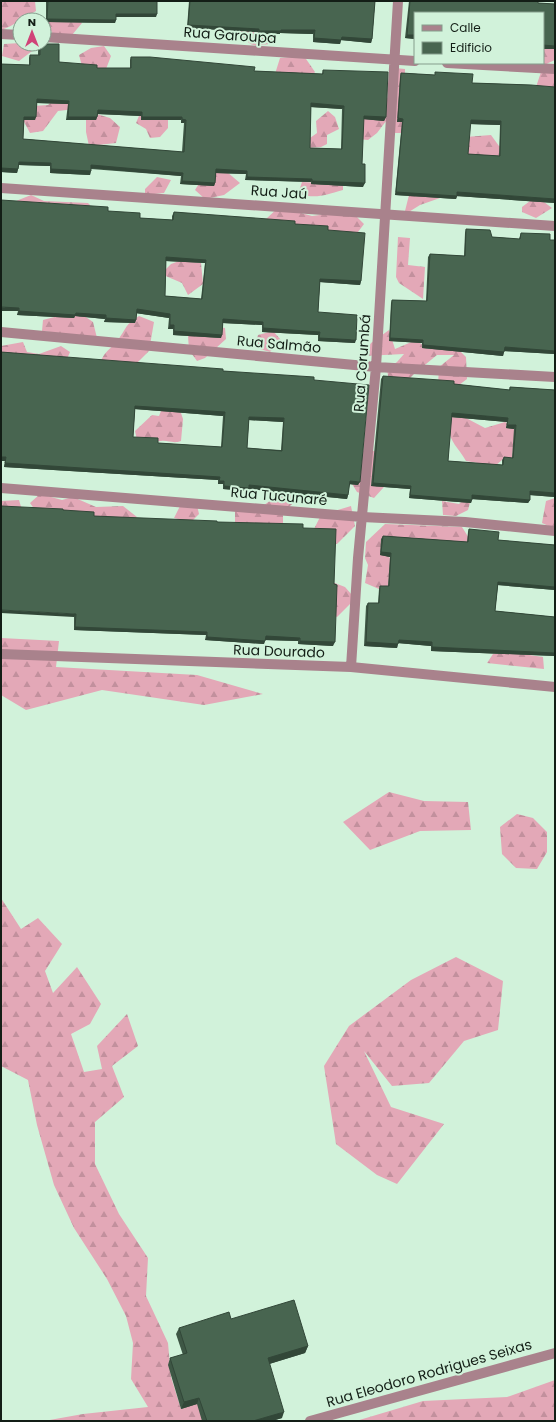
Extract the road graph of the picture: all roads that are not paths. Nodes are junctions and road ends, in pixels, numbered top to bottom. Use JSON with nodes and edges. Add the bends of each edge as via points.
{"nodes":[{"id":1,"x":398,"y":1,"type":"edge"},
{"id":2,"x":1,"y":34,"type":"edge"},
{"id":3,"x":12,"y":35,"type":"edge"},
{"id":4,"x":52,"y":38,"type":"edge"},
{"id":5,"x":396,"y":60,"type":"junction"},
{"id":6,"x":414,"y":61,"type":"edge"},
{"id":7,"x":465,"y":64,"type":"edge"},
{"id":8,"x":555,"y":69,"type":"edge"},
{"id":9,"x":1,"y":188,"type":"edge"},
{"id":10,"x":386,"y":213,"type":"junction"},
{"id":11,"x":555,"y":226,"type":"edge"},
{"id":12,"x":1,"y":332,"type":"edge"},
{"id":13,"x":376,"y":367,"type":"junction"},
{"id":14,"x":555,"y":377,"type":"edge"},
{"id":15,"x":1,"y":488,"type":"edge"},
{"id":16,"x":362,"y":517,"type":"junction"},
{"id":17,"x":555,"y":531,"type":"edge"},
{"id":18,"x":1,"y":654,"type":"edge"},
{"id":19,"x":351,"y":668,"type":"junction"},
{"id":20,"x":555,"y":687,"type":"edge"},
{"id":21,"x":555,"y":1352,"type":"edge"},
{"id":22,"x":310,"y":1421,"type":"edge"}],
"edges":[{"from":1,"to":5,"type":"street","name":"Rua Corumbá"},
{"from":2,"to":3,"type":"street"},
{"from":4,"to":5,"type":"street","name":"Rua Garoupa"},
{"from":5,"to":6,"type":"street","name":"Rua Garoupa"},
{"from":5,"to":10,"type":"street","name":"Rua Corumbá"},
{"from":7,"to":8,"type":"street"},
{"from":9,"to":10,"type":"street","name":"Rua Jaú"},
{"from":10,"to":11,"type":"street","name":"Rua Jaú"},
{"from":10,"to":13,"type":"street","name":"Rua Corumbá"},
{"from":12,"to":13,"type":"street","name":"Rua Salmão"},
{"from":13,"to":14,"type":"street","name":"Rua Salmão"},
{"from":13,"to":16,"type":"street","name":"Rua Corumbá"},
{"from":15,"to":16,"type":"street","name":"Rua Tucunaré"},
{"from":16,"to":17,"type":"street","name":"Rua Tucunaré","via":[[465,522]]},
{"from":16,"to":19,"type":"street","name":"Rua Corumbá"},
{"from":18,"to":19,"type":"street","name":"Rua Dourado"},
{"from":19,"to":20,"type":"street","name":"Rua Dourado"},
{"from":21,"to":22,"type":"street","name":"Rua Eleodoro Rodrigues Seixas"}]}
